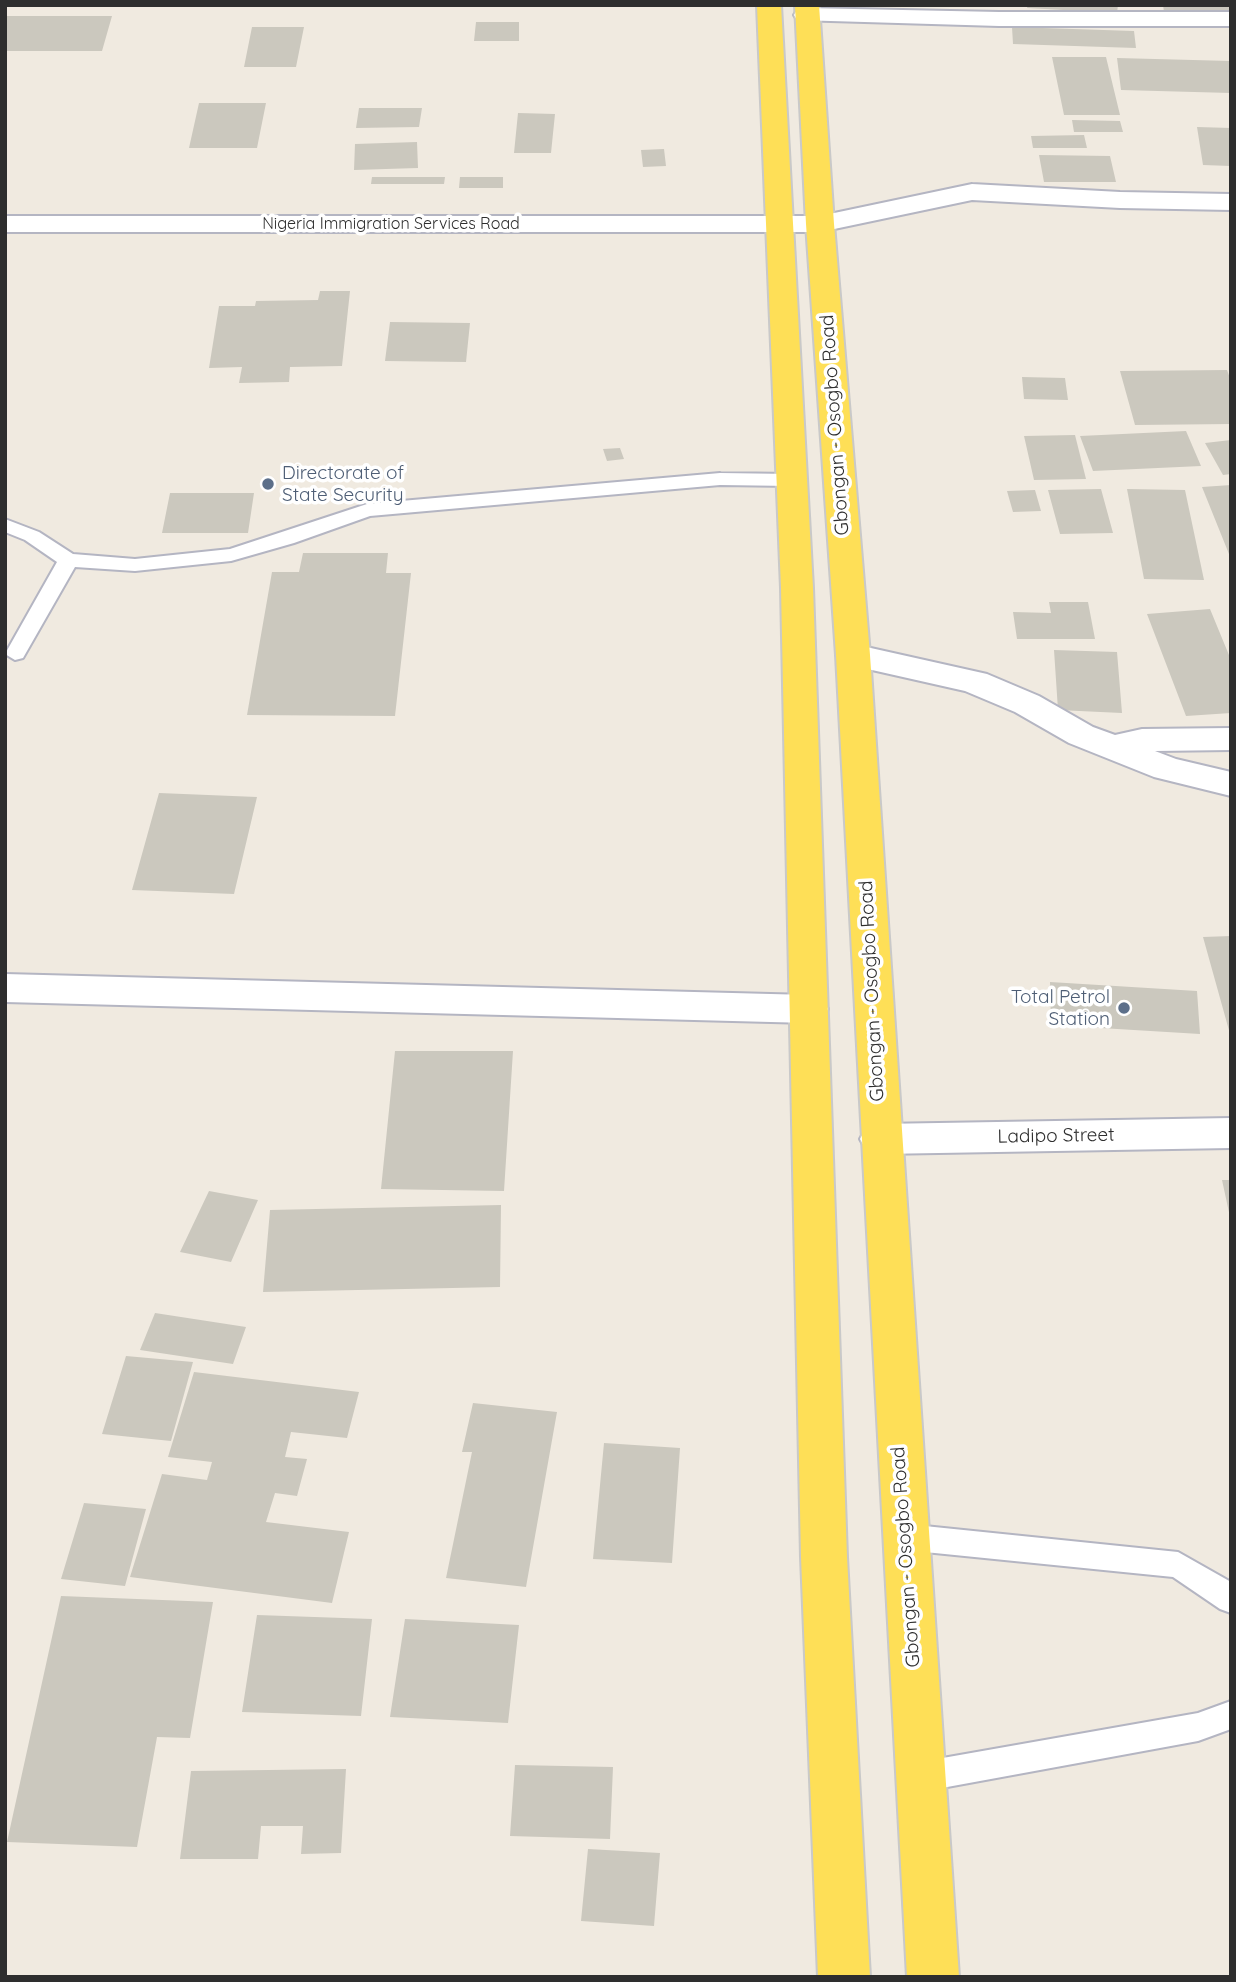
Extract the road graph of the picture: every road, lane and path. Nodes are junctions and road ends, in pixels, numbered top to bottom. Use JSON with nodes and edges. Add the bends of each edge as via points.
{"nodes":[{"id":1,"x":769,"y":5,"type":"edge"},
{"id":2,"x":806,"y":10,"type":"edge"},
{"id":3,"x":1231,"y":19,"type":"edge"},
{"id":4,"x":1231,"y":202,"type":"edge"},
{"id":5,"x":5,"y":224,"type":"edge"},
{"id":6,"x":778,"y":224,"type":"junction"},
{"id":7,"x":820,"y":224,"type":"junction"},
{"id":8,"x":791,"y":480,"type":"junction"},
{"id":9,"x":5,"y":525,"type":"edge"},
{"id":10,"x":68,"y":560,"type":"junction"},
{"id":11,"x":15,"y":653,"type":"dead end"},
{"id":12,"x":853,"y":655,"type":"junction"},
{"id":13,"x":1231,"y":739,"type":"edge"},
{"id":14,"x":1113,"y":747,"type":"junction"},
{"id":15,"x":1231,"y":784,"type":"edge"},
{"id":16,"x":5,"y":988,"type":"edge"},
{"id":17,"x":809,"y":1009,"type":"junction"},
{"id":18,"x":1231,"y":1133,"type":"edge"},
{"id":19,"x":880,"y":1139,"type":"junction"},
{"id":20,"x":905,"y":1537,"type":"junction"},
{"id":21,"x":1231,"y":1600,"type":"edge"},
{"id":22,"x":1231,"y":1715,"type":"edge"},
{"id":23,"x":920,"y":1777,"type":"junction"},
{"id":24,"x":844,"y":1977,"type":"edge"},
{"id":25,"x":933,"y":1977,"type":"edge"}],
"edges":[{"from":1,"to":6,"type":"main road"},
{"from":2,"to":3,"type":"street","via":[[999,19]]},
{"from":2,"to":7,"type":"main road","name":"Gbongan - Osogbo Road"},
{"from":4,"to":7,"type":"street","name":"Nigeria Immigration Services Road","via":[[972,192]]},
{"from":5,"to":6,"type":"street","name":"Nigeria Immigration Services Road"},
{"from":6,"to":7,"type":"street","name":"Nigeria Immigration Services Road"},
{"from":6,"to":8,"type":"main road"},
{"from":7,"to":12,"type":"main road","name":"Gbongan - Osogbo Road"},
{"from":8,"to":10,"type":"lane","via":[[609,487],[367,510],[231,555],[135,565]]},
{"from":8,"to":17,"type":"main road"},
{"from":9,"to":10,"type":"lane"},
{"from":10,"to":11,"type":"lane"},
{"from":12,"to":14,"type":"street","via":[[975,682]]},
{"from":12,"to":19,"type":"main road","name":"Gbongan - Osogbo Road"},
{"from":13,"to":14,"type":"street","via":[[1142,740]]},
{"from":14,"to":15,"type":"street","via":[[1167,769]]},
{"from":16,"to":17,"type":"street"},
{"from":17,"to":24,"type":"main road","via":[[824,1557]]},
{"from":18,"to":19,"type":"street","name":"Ladipo Street"},
{"from":19,"to":20,"type":"main road","name":"Gbongan - Osogbo Road"},
{"from":20,"to":21,"type":"lane","via":[[1178,1565]]},
{"from":20,"to":23,"type":"main road","name":"Gbongan - Osogbo Road"},
{"from":22,"to":23,"type":"lane","via":[[1198,1727]]},
{"from":23,"to":25,"type":"main road","name":"Gbongan - Osogbo Road"}]}
